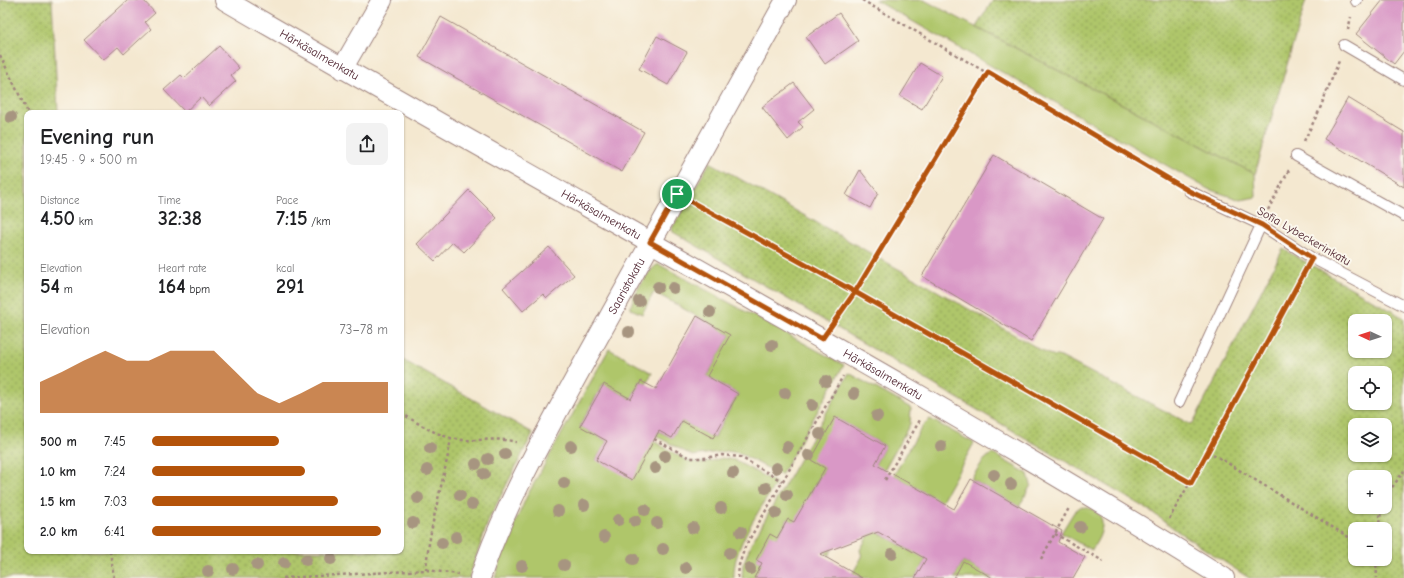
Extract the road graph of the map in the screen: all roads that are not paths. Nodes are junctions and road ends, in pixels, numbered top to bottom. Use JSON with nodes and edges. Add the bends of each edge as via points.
{"nodes":[{"id":1,"x":225,"y":0,"type":"edge"},
{"id":2,"x":382,"y":0,"type":"edge"},
{"id":3,"x":786,"y":0,"type":"edge"},
{"id":4,"x":1344,"y":45,"type":"road end"},
{"id":5,"x":342,"y":69,"type":"junction"},
{"id":6,"x":1404,"y":80,"type":"edge"},
{"id":7,"x":1296,"y":156,"type":"road end"},
{"id":8,"x":1189,"y":191,"type":"road end"},
{"id":9,"x":1404,"y":216,"type":"edge"},
{"id":10,"x":1262,"y":225,"type":"junction"},
{"id":11,"x":650,"y":242,"type":"junction"},
{"id":12,"x":1404,"y":306,"type":"edge"},
{"id":13,"x":1179,"y":402,"type":"dead end"},
{"id":14,"x":471,"y":577,"type":"edge"},
{"id":15,"x":1224,"y":578,"type":"edge"}],
"edges":[{"from":1,"to":5,"type":"street","name":"Härkäsalmenkatu"},
{"from":2,"to":5,"type":"street"},
{"from":3,"to":11,"type":"street","name":"Saaristokatu"},
{"from":4,"to":6,"type":"lane"},
{"from":5,"to":11,"type":"street","name":"Härkäsalmenkatu"},
{"from":7,"to":9,"type":"lane"},
{"from":8,"to":10,"type":"lane","name":"Sofia Lybeckerinkatu"},
{"from":10,"to":12,"type":"lane","name":"Sofia Lybeckerinkatu","via":[[1312,258]]},
{"from":10,"to":13,"type":"lane"},
{"from":11,"to":14,"type":"street","name":"Saaristokatu","via":[[536,451],[491,545]]},
{"from":11,"to":15,"type":"street","name":"Härkäsalmenkatu","via":[[853,357]]}]}
